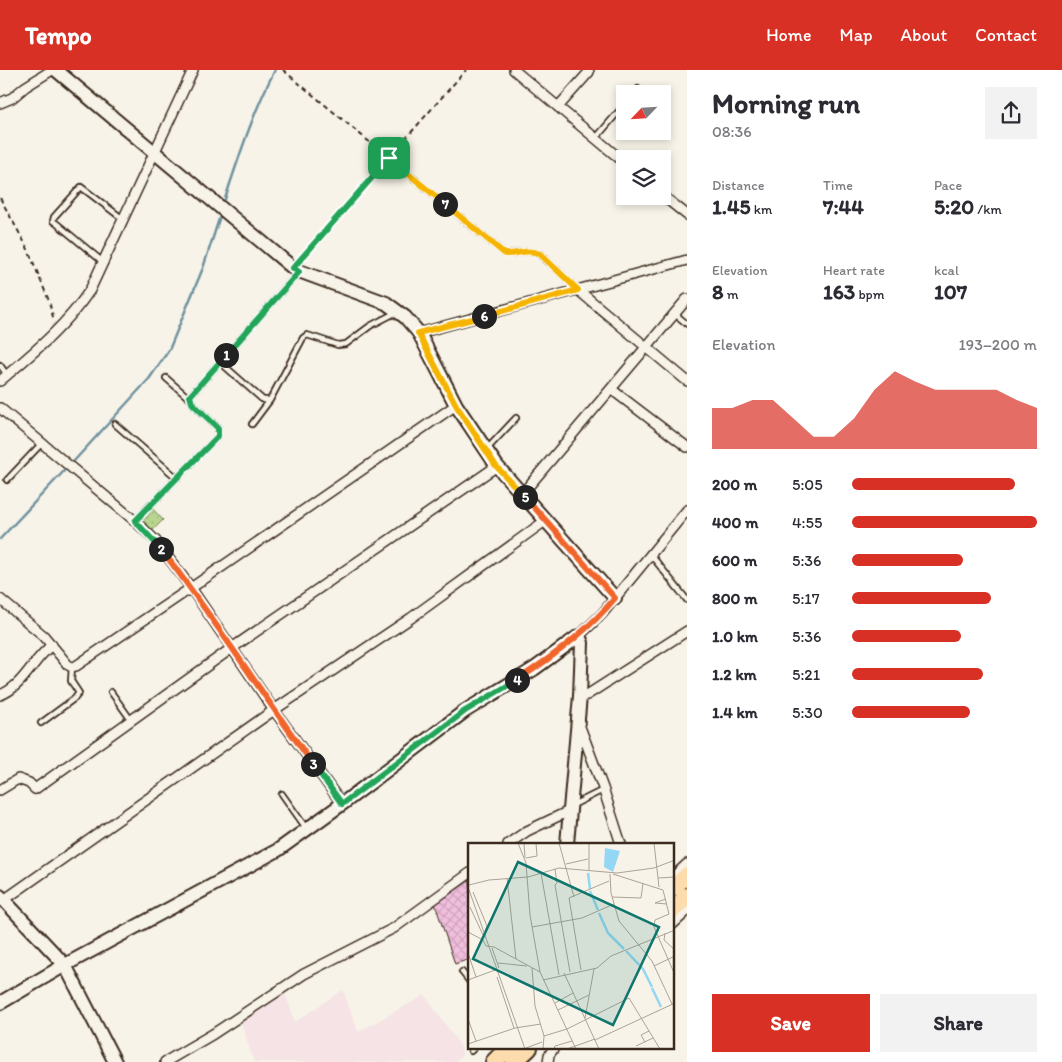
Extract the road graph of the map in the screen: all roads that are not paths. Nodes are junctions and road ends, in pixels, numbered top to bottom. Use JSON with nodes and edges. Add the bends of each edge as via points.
{"nodes":[{"id":1,"x":52,"y":70,"type":"edge"},
{"id":2,"x":56,"y":70,"type":"edge"},
{"id":3,"x":193,"y":70,"type":"edge"},
{"id":4,"x":514,"y":70,"type":"edge"},
{"id":5,"x":589,"y":72,"type":"dead end"},
{"id":6,"x":0,"y":103,"type":"edge"},
{"id":7,"x":558,"y":107,"type":"junction"},
{"id":8,"x":616,"y":115,"type":"edge"},
{"id":9,"x":596,"y":138,"type":"junction"},
{"id":10,"x":155,"y":154,"type":"junction"},
{"id":11,"x":616,"y":155,"type":"edge"},
{"id":12,"x":389,"y":158,"type":"road end"},
{"id":13,"x":671,"y":202,"type":"edge"},
{"id":14,"x":687,"y":215,"type":"edge"},
{"id":15,"x":123,"y":219,"type":"junction"},
{"id":16,"x":687,"y":260,"type":"edge"},
{"id":17,"x":103,"y":262,"type":"junction"},
{"id":18,"x":296,"y":270,"type":"junction"},
{"id":19,"x":578,"y":290,"type":"junction"},
{"id":20,"x":687,"y":299,"type":"edge"},
{"id":21,"x":397,"y":312,"type":"junction"},
{"id":22,"x":675,"y":314,"type":"junction"},
{"id":23,"x":687,"y":324,"type":"edge"},
{"id":24,"x":418,"y":333,"type":"junction"},
{"id":25,"x":646,"y":348,"type":"junction"},
{"id":26,"x":220,"y":362,"type":"junction"},
{"id":27,"x":0,"y":365,"type":"edge"},
{"id":28,"x":3,"y":378,"type":"edge"},
{"id":29,"x":166,"y":378,"type":"dead end"},
{"id":30,"x":687,"y":381,"type":"edge"},
{"id":31,"x":611,"y":389,"type":"junction"},
{"id":32,"x":191,"y":400,"type":"junction"},
{"id":33,"x":270,"y":400,"type":"junction"},
{"id":34,"x":456,"y":405,"type":"junction"},
{"id":35,"x":0,"y":408,"type":"edge"},
{"id":36,"x":516,"y":418,"type":"dead end"},
{"id":37,"x":115,"y":424,"type":"dead end"},
{"id":38,"x":252,"y":424,"type":"dead end"},
{"id":39,"x":42,"y":443,"type":"junction"},
{"id":40,"x":687,"y":447,"type":"edge"},
{"id":41,"x":486,"y":450,"type":"junction"},
{"id":42,"x":496,"y":466,"type":"junction"},
{"id":43,"x":177,"y":478,"type":"junction"},
{"id":44,"x":7,"y":480,"type":"dead end"},
{"id":45,"x":522,"y":494,"type":"junction"},
{"id":46,"x":687,"y":510,"type":"edge"},
{"id":47,"x":135,"y":521,"type":"junction"},
{"id":48,"x":545,"y":521,"type":"junction"},
{"id":49,"x":651,"y":556,"type":"junction"},
{"id":50,"x":192,"y":588,"type":"junction"},
{"id":51,"x":615,"y":598,"type":"junction"},
{"id":52,"x":0,"y":599,"type":"edge"},
{"id":53,"x":687,"y":600,"type":"edge"},
{"id":54,"x":687,"y":632,"type":"edge"},
{"id":55,"x":579,"y":636,"type":"junction"},
{"id":56,"x":52,"y":645,"type":"junction"},
{"id":57,"x":232,"y":648,"type":"junction"},
{"id":58,"x":72,"y":666,"type":"junction"},
{"id":59,"x":111,"y":692,"type":"dead end"},
{"id":60,"x":0,"y":695,"type":"edge"},
{"id":61,"x":580,"y":696,"type":"junction"},
{"id":62,"x":274,"y":710,"type":"junction"},
{"id":63,"x":131,"y":720,"type":"junction"},
{"id":64,"x":578,"y":722,"type":"junction"},
{"id":65,"x":41,"y":723,"type":"dead end"},
{"id":66,"x":0,"y":790,"type":"edge"},
{"id":67,"x":603,"y":790,"type":"junction"},
{"id":68,"x":282,"y":794,"type":"dead end"},
{"id":69,"x":342,"y":804,"type":"junction"},
{"id":70,"x":569,"y":809,"type":"junction"},
{"id":71,"x":307,"y":829,"type":"junction"},
{"id":72,"x":509,"y":843,"type":"edge"},
{"id":73,"x":567,"y":843,"type":"edge"},
{"id":74,"x":621,"y":843,"type":"edge"},
{"id":75,"x":687,"y":864,"type":"edge"},
{"id":76,"x":468,"y":874,"type":"edge"},
{"id":77,"x":687,"y":875,"type":"edge"},
{"id":78,"x":674,"y":876,"type":"edge"},
{"id":79,"x":674,"y":887,"type":"edge"},
{"id":80,"x":687,"y":896,"type":"edge"},
{"id":81,"x":2,"y":898,"type":"edge"},
{"id":82,"x":681,"y":912,"type":"edge"},
{"id":83,"x":674,"y":922,"type":"edge"},
{"id":84,"x":65,"y":965,"type":"junction"},
{"id":85,"x":462,"y":972,"type":"dead end"},
{"id":86,"x":468,"y":980,"type":"edge"},
{"id":87,"x":0,"y":1003,"type":"edge"},
{"id":88,"x":506,"y":1050,"type":"edge"},
{"id":89,"x":553,"y":1050,"type":"edge"},
{"id":90,"x":526,"y":1054,"type":"edge"},
{"id":91,"x":115,"y":1062,"type":"edge"},
{"id":92,"x":165,"y":1062,"type":"edge"},
{"id":93,"x":494,"y":1062,"type":"edge"},
{"id":94,"x":514,"y":1062,"type":"edge"},
{"id":95,"x":548,"y":1062,"type":"edge"}],
"edges":[{"from":1,"to":6,"type":"street"},
{"from":2,"to":10,"type":"street"},
{"from":3,"to":10,"type":"street"},
{"from":4,"to":7,"type":"street"},
{"from":5,"to":7,"type":"street"},
{"from":7,"to":9,"type":"street"},
{"from":8,"to":9,"type":"lane"},
{"from":9,"to":11,"type":"street"},
{"from":10,"to":15,"type":"street"},
{"from":10,"to":18,"type":"street"},
{"from":12,"to":19,"type":"lane","via":[[505,254],[533,251],[540,254]]},
{"from":13,"to":14,"type":"street"},
{"from":15,"to":17,"type":"street"},
{"from":15,"to":17,"type":"lane","via":[[81,187],[54,217],[56,223]]},
{"from":16,"to":19,"type":"street"},
{"from":17,"to":28,"type":"street","via":[[90,290],[59,329]]},
{"from":18,"to":21,"type":"street","via":[[386,303]]},
{"from":18,"to":26,"type":"lane"},
{"from":19,"to":24,"type":"street"},
{"from":19,"to":25,"type":"street"},
{"from":20,"to":22,"type":"street"},
{"from":21,"to":24,"type":"street"},
{"from":21,"to":33,"type":"lane","via":[[346,344],[338,345],[307,335]]},
{"from":22,"to":23,"type":"lane"},
{"from":22,"to":25,"type":"street"},
{"from":24,"to":34,"type":"street"},
{"from":25,"to":30,"type":"street"},
{"from":25,"to":31,"type":"street"},
{"from":26,"to":32,"type":"lane","via":[[190,396]]},
{"from":26,"to":33,"type":"lane","via":[[263,400]]},
{"from":27,"to":28,"type":"lane"},
{"from":29,"to":32,"type":"lane"},
{"from":31,"to":40,"type":"street"},
{"from":31,"to":45,"type":"street"},
{"from":32,"to":43,"type":"lane","via":[[218,428],[218,436]]},
{"from":33,"to":38,"type":"lane"},
{"from":34,"to":41,"type":"street"},
{"from":34,"to":50,"type":"street"},
{"from":35,"to":39,"type":"street"},
{"from":36,"to":41,"type":"lane"},
{"from":37,"to":43,"type":"lane"},
{"from":39,"to":44,"type":"lane"},
{"from":39,"to":47,"type":"street"},
{"from":41,"to":42,"type":"street"},
{"from":42,"to":45,"type":"street"},
{"from":42,"to":57,"type":"street"},
{"from":43,"to":47,"type":"lane"},
{"from":45,"to":48,"type":"street"},
{"from":46,"to":49,"type":"street"},
{"from":47,"to":50,"type":"street","via":[[156,541]]},
{"from":48,"to":51,"type":"street"},
{"from":48,"to":62,"type":"street"},
{"from":49,"to":51,"type":"street"},
{"from":49,"to":53,"type":"lane"},
{"from":50,"to":57,"type":"street"},
{"from":50,"to":58,"type":"street"},
{"from":51,"to":55,"type":"street"},
{"from":52,"to":56,"type":"street"},
{"from":54,"to":61,"type":"street","via":[[587,696]]},
{"from":55,"to":61,"type":"street","via":[[582,643]]},
{"from":55,"to":69,"type":"street","via":[[534,669],[465,711]]},
{"from":56,"to":58,"type":"street"},
{"from":56,"to":60,"type":"street","via":[[16,685]]},
{"from":57,"to":62,"type":"street"},
{"from":57,"to":63,"type":"street"},
{"from":58,"to":65,"type":"lane","via":[[71,681],[79,693]]},
{"from":59,"to":63,"type":"lane"},
{"from":61,"to":64,"type":"street"},
{"from":62,"to":69,"type":"street"},
{"from":62,"to":81,"type":"street"},
{"from":63,"to":66,"type":"street","via":[[35,789],[18,779]]},
{"from":64,"to":67,"type":"street"},
{"from":64,"to":70,"type":"street"},
{"from":67,"to":70,"type":"lane"},
{"from":67,"to":74,"type":"street"},
{"from":68,"to":71,"type":"lane"},
{"from":69,"to":71,"type":"street"},
{"from":70,"to":72,"type":"street"},
{"from":70,"to":73,"type":"street"},
{"from":71,"to":84,"type":"street","via":[[278,850]]},
{"from":75,"to":78,"type":"street"},
{"from":76,"to":92,"type":"street","via":[[394,928],[304,974],[227,1026]]},
{"from":77,"to":79,"type":"highway"},
{"from":80,"to":82,"type":"highway"},
{"from":81,"to":84,"type":"street"},
{"from":82,"to":83,"type":"street"},
{"from":84,"to":87,"type":"street"},
{"from":84,"to":91,"type":"street"},
{"from":85,"to":86,"type":"lane"},
{"from":88,"to":93,"type":"highway"},
{"from":89,"to":95,"type":"street"},
{"from":90,"to":94,"type":"highway"}]}
